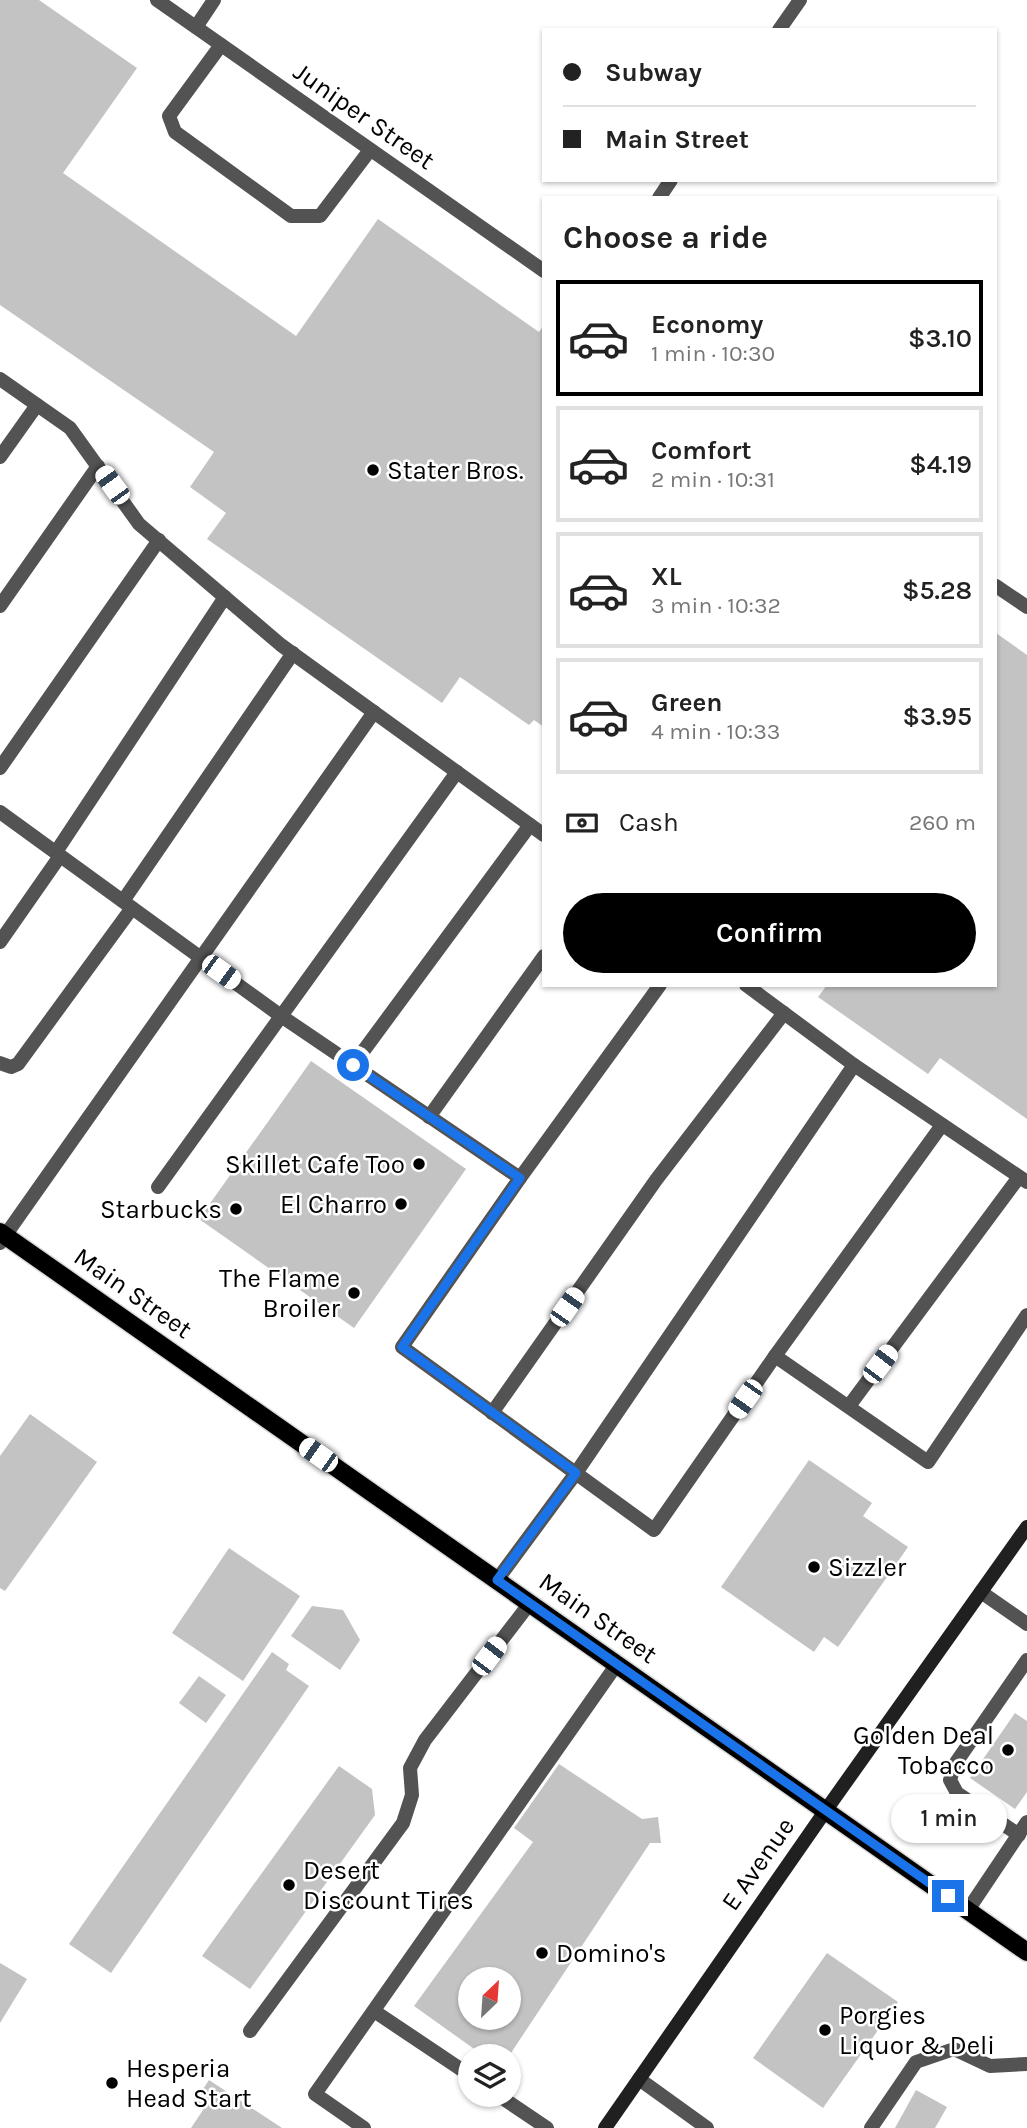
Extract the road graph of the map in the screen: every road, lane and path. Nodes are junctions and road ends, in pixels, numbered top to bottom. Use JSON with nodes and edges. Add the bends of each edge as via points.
{"nodes":[{"id":1,"x":157,"y":0,"type":"edge"},
{"id":2,"x":214,"y":0,"type":"edge"},
{"id":3,"x":800,"y":0,"type":"edge"},
{"id":4,"x":196,"y":27,"type":"junction"},
{"id":5,"x":780,"y":28,"type":"edge"},
{"id":6,"x":221,"y":45,"type":"junction"},
{"id":7,"x":370,"y":150,"type":"junction"},
{"id":8,"x":542,"y":270,"type":"edge"},
{"id":9,"x":0,"y":379,"type":"edge"},
{"id":10,"x":37,"y":405,"type":"junction"},
{"id":11,"x":0,"y":457,"type":"edge"},
{"id":12,"x":98,"y":466,"type":"junction"},
{"id":13,"x":159,"y":540,"type":"junction"},
{"id":14,"x":997,"y":587,"type":"edge"},
{"id":15,"x":225,"y":597,"type":"junction"},
{"id":16,"x":0,"y":606,"type":"edge"},
{"id":17,"x":1027,"y":607,"type":"edge"},
{"id":18,"x":293,"y":653,"type":"junction"},
{"id":19,"x":374,"y":712,"type":"junction"},
{"id":20,"x":0,"y":768,"type":"edge"},
{"id":21,"x":457,"y":772,"type":"junction"},
{"id":22,"x":0,"y":812,"type":"edge"},
{"id":23,"x":530,"y":825,"type":"junction"},
{"id":24,"x":542,"y":834,"type":"edge"},
{"id":25,"x":58,"y":854,"type":"junction"},
{"id":26,"x":128,"y":904,"type":"junction"},
{"id":27,"x":0,"y":942,"type":"edge"},
{"id":28,"x":201,"y":957,"type":"junction"},
{"id":29,"x":542,"y":959,"type":"edge"},
{"id":30,"x":659,"y":987,"type":"edge"},
{"id":31,"x":749,"y":987,"type":"edge"},
{"id":32,"x":784,"y":1013,"type":"junction"},
{"id":33,"x":281,"y":1016,"type":"junction"},
{"id":34,"x":0,"y":1063,"type":"edge"},
{"id":35,"x":353,"y":1065,"type":"junction"},
{"id":36,"x":854,"y":1065,"type":"junction"},
{"id":37,"x":429,"y":1117,"type":"junction"},
{"id":38,"x":942,"y":1125,"type":"junction"},
{"id":39,"x":520,"y":1178,"type":"junction"},
{"id":40,"x":1023,"y":1179,"type":"edge"},
{"id":41,"x":158,"y":1187,"type":"dead end"},
{"id":42,"x":2,"y":1237,"type":"edge"},
{"id":43,"x":1027,"y":1315,"type":"edge"},
{"id":44,"x":775,"y":1356,"type":"junction"},
{"id":45,"x":849,"y":1406,"type":"junction"},
{"id":46,"x":492,"y":1413,"type":"junction"},
{"id":47,"x":576,"y":1473,"type":"junction"},
{"id":48,"x":1027,"y":1527,"type":"edge"},
{"id":49,"x":497,"y":1580,"type":"junction"},
{"id":50,"x":981,"y":1592,"type":"junction"},
{"id":51,"x":530,"y":1603,"type":"junction"},
{"id":52,"x":1027,"y":1624,"type":"edge"},
{"id":53,"x":1027,"y":1660,"type":"edge"},
{"id":54,"x":618,"y":1664,"type":"junction"},
{"id":55,"x":826,"y":1810,"type":"junction"},
{"id":56,"x":1023,"y":1828,"type":"edge"},
{"id":57,"x":968,"y":1910,"type":"junction"},
{"id":58,"x":1027,"y":1952,"type":"edge"},
{"id":59,"x":374,"y":2011,"type":"junction"},
{"id":60,"x":250,"y":2031,"type":"dead end"},
{"id":61,"x":1027,"y":2064,"type":"edge"},
{"id":62,"x":458,"y":2067,"type":"edge"},
{"id":63,"x":639,"y":2079,"type":"junction"},
{"id":64,"x":516,"y":2107,"type":"edge"},
{"id":65,"x":364,"y":2128,"type":"edge"},
{"id":66,"x":547,"y":2128,"type":"edge"},
{"id":67,"x":605,"y":2128,"type":"edge"},
{"id":68,"x":707,"y":2128,"type":"edge"},
{"id":69,"x":871,"y":2128,"type":"edge"}],
"edges":[{"from":1,"to":4,"type":"street","name":"Juniper Street"},
{"from":2,"to":4,"type":"street"},
{"from":3,"to":5,"type":"street"},
{"from":4,"to":6,"type":"street","name":"Juniper Street"},
{"from":6,"to":7,"type":"street","name":"Juniper Street"},
{"from":6,"to":7,"type":"street","via":[[169,116],[175,132],[292,216],[320,216]]},
{"from":7,"to":8,"type":"street","name":"Juniper Street"},
{"from":9,"to":10,"type":"street"},
{"from":10,"to":11,"type":"street"},
{"from":10,"to":12,"type":"street","via":[[70,428]]},
{"from":12,"to":13,"type":"street","via":[[139,524]]},
{"from":12,"to":16,"type":"street"},
{"from":13,"to":15,"type":"street"},
{"from":13,"to":20,"type":"street"},
{"from":14,"to":17,"type":"street"},
{"from":15,"to":18,"type":"street"},
{"from":15,"to":25,"type":"street"},
{"from":18,"to":19,"type":"street"},
{"from":18,"to":26,"type":"street"},
{"from":19,"to":21,"type":"street"},
{"from":19,"to":28,"type":"street"},
{"from":21,"to":23,"type":"street"},
{"from":21,"to":33,"type":"street"},
{"from":22,"to":25,"type":"street"},
{"from":23,"to":24,"type":"street"},
{"from":23,"to":35,"type":"street"},
{"from":25,"to":26,"type":"street"},
{"from":25,"to":27,"type":"street"},
{"from":26,"to":28,"type":"street"},
{"from":26,"to":34,"type":"street","via":[[18,1065],[11,1068]]},
{"from":28,"to":33,"type":"street"},
{"from":28,"to":42,"type":"street"},
{"from":29,"to":37,"type":"street"},
{"from":30,"to":39,"type":"street"},
{"from":31,"to":32,"type":"street"},
{"from":32,"to":36,"type":"street"},
{"from":32,"to":46,"type":"street","via":[[656,1180]]},
{"from":33,"to":35,"type":"street"},
{"from":33,"to":41,"type":"street"},
{"from":35,"to":37,"type":"street"},
{"from":36,"to":38,"type":"street"},
{"from":36,"to":47,"type":"street"},
{"from":37,"to":39,"type":"street"},
{"from":38,"to":40,"type":"street"},
{"from":38,"to":44,"type":"street"},
{"from":39,"to":46,"type":"street","via":[[402,1347]]},
{"from":40,"to":45,"type":"street"},
{"from":42,"to":49,"type":"main road","name":"Main Street"},
{"from":43,"to":45,"type":"street","via":[[928,1462]]},
{"from":44,"to":45,"type":"street"},
{"from":44,"to":47,"type":"street","via":[[654,1530]]},
{"from":46,"to":47,"type":"street"},
{"from":47,"to":49,"type":"street"},
{"from":48,"to":50,"type":"street","name":"E Avenue"},
{"from":49,"to":51,"type":"main road","name":"Main Street"},
{"from":50,"to":52,"type":"street"},
{"from":50,"to":55,"type":"street","name":"E Avenue"},
{"from":51,"to":54,"type":"main road","name":"Main Street"},
{"from":51,"to":60,"type":"street","via":[[425,1740],[410,1768],[412,1795],[403,1824]]},
{"from":53,"to":56,"type":"street","via":[[955,1764],[950,1780],[957,1793]]},
{"from":54,"to":55,"type":"main road","name":"Main Street"},
{"from":54,"to":59,"type":"street"},
{"from":55,"to":57,"type":"main road","name":"Main Street"},
{"from":55,"to":63,"type":"street","name":"E Avenue"},
{"from":56,"to":57,"type":"street"},
{"from":57,"to":58,"type":"main road","name":"Main Street"},
{"from":59,"to":62,"type":"street"},
{"from":59,"to":65,"type":"street","via":[[315,2094]]},
{"from":61,"to":69,"type":"street","via":[[990,2066],[954,2049],[916,2062]]},
{"from":63,"to":67,"type":"street","name":"E Avenue"},
{"from":63,"to":68,"type":"street"},
{"from":64,"to":66,"type":"street"}]}
